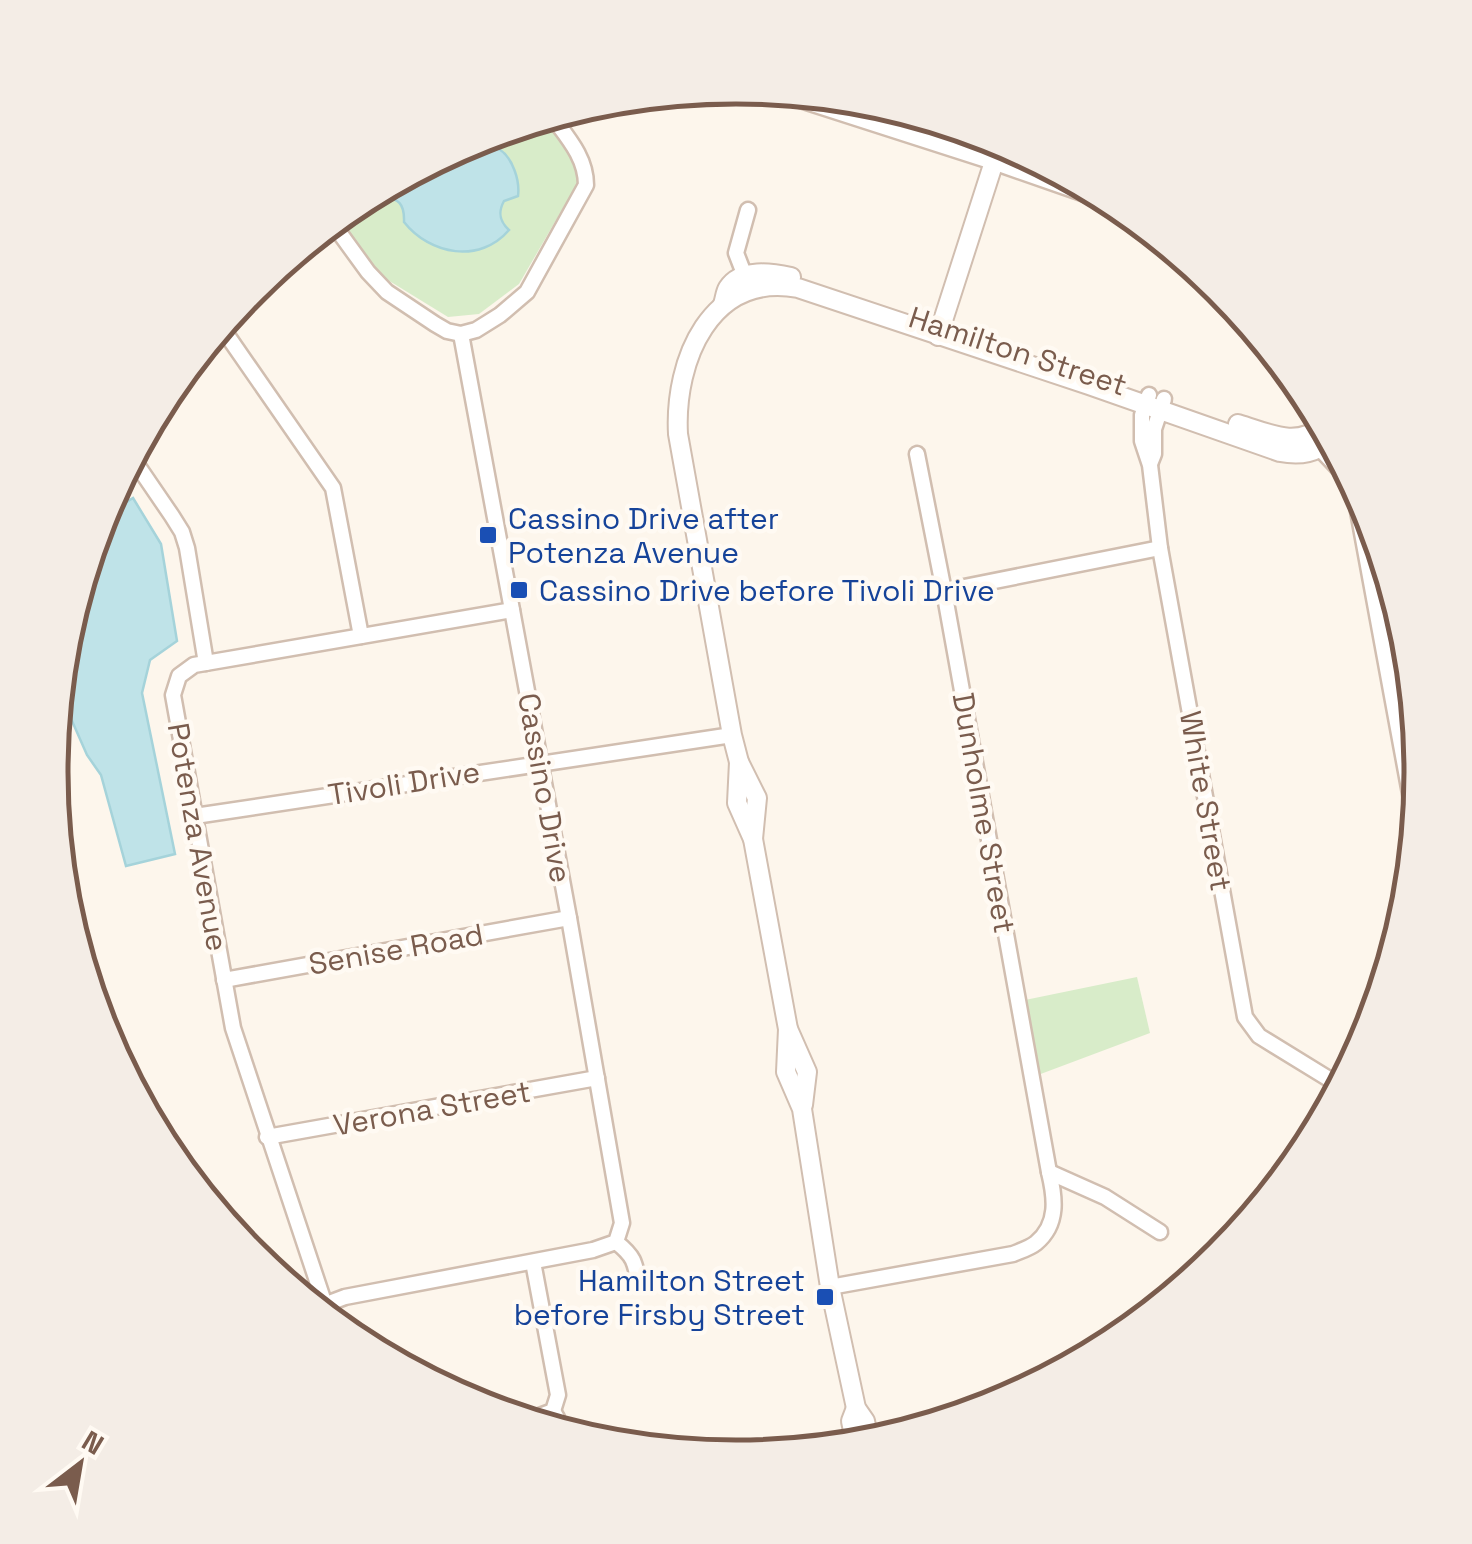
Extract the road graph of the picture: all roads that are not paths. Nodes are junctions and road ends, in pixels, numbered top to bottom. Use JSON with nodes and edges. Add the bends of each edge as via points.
{"nodes":[{"id":1,"x":834,"y":111,"type":"edge"},
{"id":2,"x":560,"y":127,"type":"edge"},
{"id":3,"x":995,"y":156,"type":"edge"},
{"id":4,"x":993,"y":162,"type":"junction"},
{"id":5,"x":1050,"y":182,"type":"edge"},
{"id":6,"x":748,"y":210,"type":"dead end"},
{"id":7,"x":340,"y":234,"type":"edge"},
{"id":8,"x":747,"y":283,"type":"junction"},
{"id":9,"x":940,"y":331,"type":"junction"},
{"id":10,"x":461,"y":334,"type":"junction"},
{"id":11,"x":228,"y":337,"type":"edge"},
{"id":12,"x":1155,"y":402,"type":"junction"},
{"id":13,"x":1317,"y":442,"type":"edge"},
{"id":14,"x":917,"y":454,"type":"dead end"},
{"id":15,"x":140,"y":470,"type":"edge"},
{"id":16,"x":1160,"y":548,"type":"junction"},
{"id":17,"x":1367,"y":552,"type":"edge"},
{"id":18,"x":944,"y":591,"type":"junction"},
{"id":19,"x":512,"y":610,"type":"junction"},
{"id":20,"x":361,"y":636,"type":"junction"},
{"id":21,"x":206,"y":663,"type":"junction"},
{"id":22,"x":732,"y":735,"type":"junction"},
{"id":23,"x":1404,"y":759,"type":"edge"},
{"id":24,"x":540,"y":762,"type":"junction"},
{"id":25,"x":195,"y":816,"type":"junction"},
{"id":26,"x":569,"y":918,"type":"junction"},
{"id":27,"x":224,"y":980,"type":"junction"},
{"id":28,"x":597,"y":1078,"type":"junction"},
{"id":29,"x":1330,"y":1079,"type":"edge"},
{"id":30,"x":267,"y":1137,"type":"junction"},
{"id":31,"x":1049,"y":1172,"type":"junction"},
{"id":32,"x":1160,"y":1232,"type":"dead end"},
{"id":33,"x":616,"y":1242,"type":"junction"},
{"id":34,"x":533,"y":1262,"type":"junction"},
{"id":35,"x":639,"y":1284,"type":"dead end"},
{"id":36,"x":830,"y":1287,"type":"junction"},
{"id":37,"x":321,"y":1296,"type":"edge"},
{"id":38,"x":329,"y":1302,"type":"edge"},
{"id":39,"x":856,"y":1408,"type":"junction"},
{"id":40,"x":553,"y":1411,"type":"junction"},
{"id":41,"x":548,"y":1413,"type":"edge"},
{"id":42,"x":554,"y":1415,"type":"edge"},
{"id":43,"x":866,"y":1428,"type":"edge"},
{"id":44,"x":853,"y":1430,"type":"edge"}],
"edges":[{"from":1,"to":4,"type":"street"},
{"from":2,"to":10,"type":"street","via":[[582,159],[586,184],[527,292],[500,316]]},
{"from":3,"to":4,"type":"street"},
{"from":4,"to":5,"type":"street"},
{"from":4,"to":9,"type":"street"},
{"from":6,"to":8,"type":"street","via":[[736,252]]},
{"from":7,"to":10,"type":"street","via":[[388,292]]},
{"from":8,"to":9,"type":"street","name":"Hamilton Street","via":[[845,299]]},
{"from":8,"to":22,"type":"street","name":"Hamilton Street","via":[[695,342],[676,407]]},
{"from":9,"to":12,"type":"street","name":"Hamilton Street"},
{"from":10,"to":19,"type":"street","name":"Cassino Drive"},
{"from":11,"to":20,"type":"street","via":[[333,488]]},
{"from":12,"to":13,"type":"street","name":"Hamilton Street","via":[[1280,452],[1303,454]]},
{"from":12,"to":16,"type":"street","name":"White Street","via":[[1150,465]]},
{"from":14,"to":18,"type":"street","name":"Dunholme Street"},
{"from":15,"to":21,"type":"street","via":[[182,532]]},
{"from":16,"to":18,"type":"street"},
{"from":16,"to":29,"type":"street","name":"White Street","via":[[1245,1017],[1259,1036]]},
{"from":17,"to":23,"type":"street"},
{"from":18,"to":31,"type":"street","name":"Dunholme Street"},
{"from":19,"to":20,"type":"street"},
{"from":19,"to":24,"type":"street","name":"Cassino Drive"},
{"from":20,"to":21,"type":"street"},
{"from":21,"to":25,"type":"street","name":"Potenza Avenue","via":[[178,676],[173,695]]},
{"from":22,"to":24,"type":"street","name":"Tivoli Drive"},
{"from":22,"to":36,"type":"street","name":"Hamilton Street","via":[[737,803],[753,839],[788,1029],[786,1072],[802,1110]]},
{"from":24,"to":25,"type":"street","name":"Tivoli Drive"},
{"from":24,"to":26,"type":"street","name":"Cassino Drive"},
{"from":25,"to":27,"type":"street","name":"Potenza Avenue"},
{"from":26,"to":27,"type":"street","name":"Senise Road"},
{"from":26,"to":28,"type":"street","name":"Cassino Drive"},
{"from":27,"to":30,"type":"street","name":"Potenza Avenue"},
{"from":28,"to":30,"type":"street","name":"Verona Street"},
{"from":28,"to":33,"type":"street","name":"Cassino Drive","via":[[622,1222]]},
{"from":30,"to":37,"type":"street","name":"Potenza Avenue"},
{"from":31,"to":32,"type":"street"},
{"from":31,"to":36,"type":"street","name":"Dunholme Street","via":[[1056,1201],[1048,1229],[1035,1244],[1013,1254]]},
{"from":33,"to":34,"type":"street"},
{"from":33,"to":35,"type":"street","via":[[635,1262]]},
{"from":34,"to":38,"type":"street"},
{"from":34,"to":40,"type":"street","via":[[558,1395]]},
{"from":36,"to":39,"type":"street","name":"Hamilton Street"},
{"from":39,"to":43,"type":"street","name":"Hamilton Street"},
{"from":39,"to":44,"type":"street","name":"Hamilton Street"},
{"from":40,"to":41,"type":"street"},
{"from":40,"to":42,"type":"street"}]}
